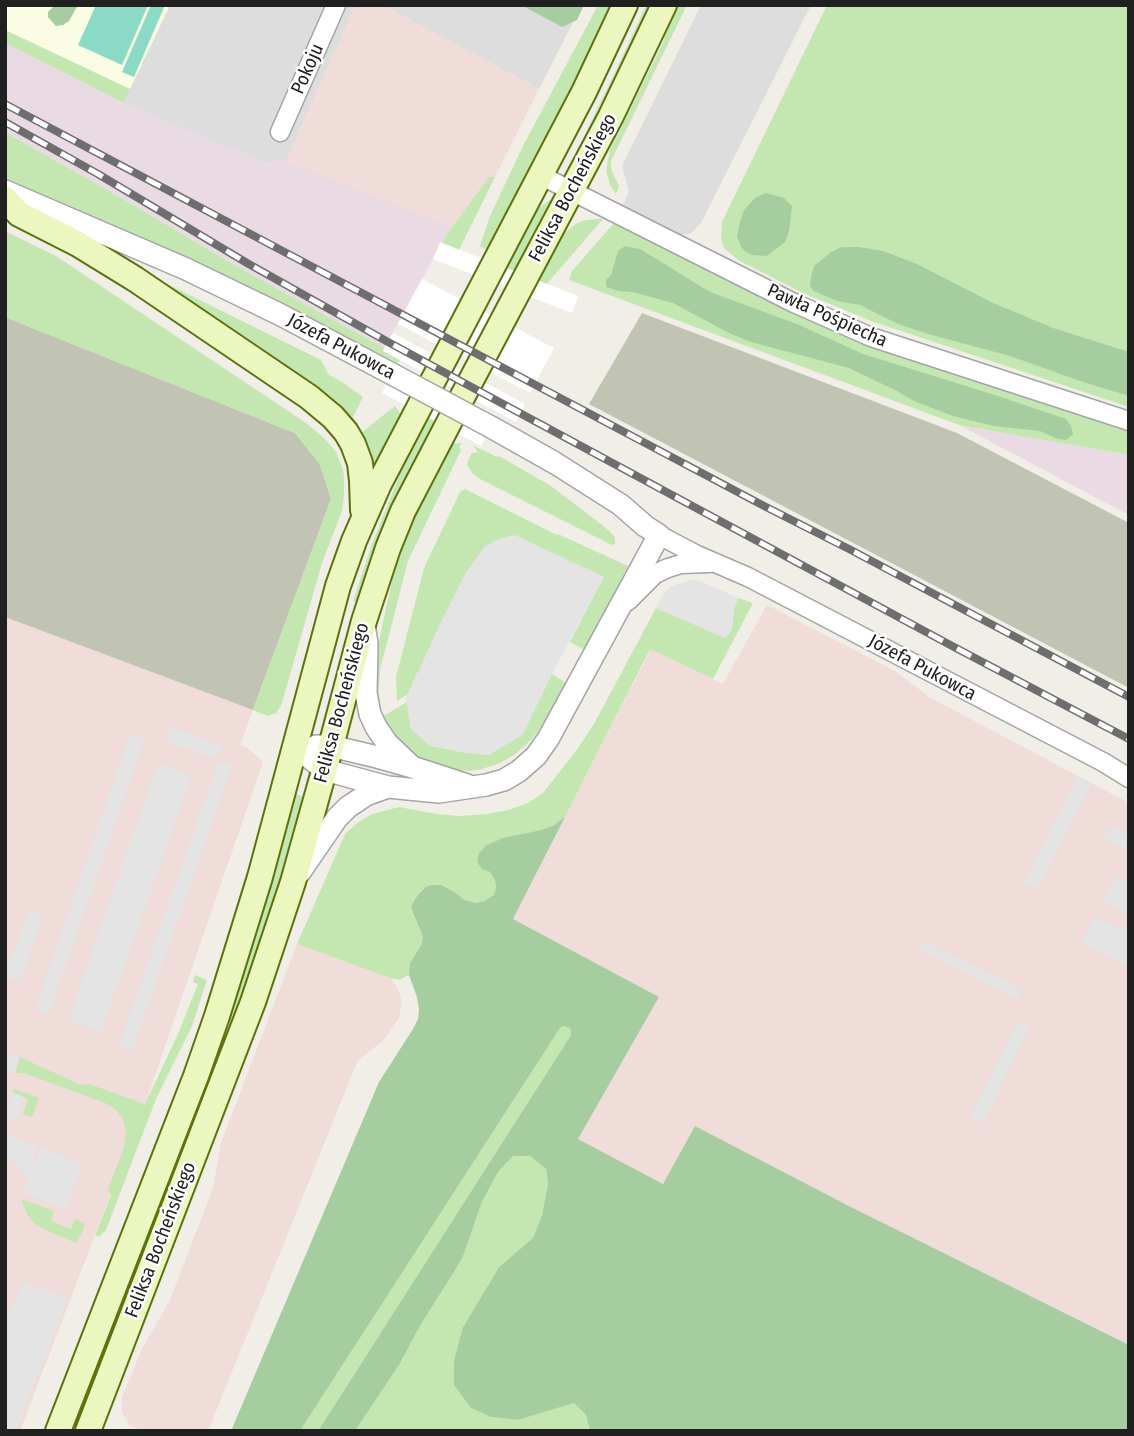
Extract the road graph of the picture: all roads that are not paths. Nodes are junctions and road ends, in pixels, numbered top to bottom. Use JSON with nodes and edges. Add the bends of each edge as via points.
{"nodes":[{"id":1,"x":336,"y":5,"type":"edge"},
{"id":2,"x":625,"y":5,"type":"edge"},
{"id":3,"x":664,"y":5,"type":"edge"},
{"id":4,"x":280,"y":132,"type":"dead end"},
{"id":5,"x":540,"y":175,"type":"junction"},
{"id":6,"x":5,"y":191,"type":"edge"},
{"id":7,"x":571,"y":191,"type":"junction"},
{"id":8,"x":5,"y":199,"type":"edge"},
{"id":9,"x":1129,"y":421,"type":"edge"},
{"id":10,"x":363,"y":519,"type":"junction"},
{"id":11,"x":659,"y":535,"type":"junction"},
{"id":12,"x":713,"y":563,"type":"junction"},
{"id":13,"x":618,"y":611,"type":"junction"},
{"id":14,"x":364,"y":621,"type":"junction"},
{"id":15,"x":294,"y":746,"type":"junction"},
{"id":16,"x":328,"y":758,"type":"junction"},
{"id":17,"x":412,"y":767,"type":"junction"},
{"id":18,"x":1129,"y":778,"type":"edge"},
{"id":19,"x":388,"y":787,"type":"junction"},
{"id":20,"x":472,"y":787,"type":"junction"},
{"id":21,"x":293,"y":882,"type":"junction"},
{"id":22,"x":58,"y":1431,"type":"edge"},
{"id":23,"x":88,"y":1431,"type":"edge"}],
"edges":[{"from":1,"to":4,"type":"street","name":"Pokoju"},
{"from":2,"to":5,"type":"main road","name":"Feliksa Bocheńskiego"},
{"from":3,"to":7,"type":"main road","name":"Feliksa Bocheńskiego"},
{"from":5,"to":7,"type":"street","name":"Pawła Pośpiecha"},
{"from":5,"to":10,"type":"main road","name":"Feliksa Bocheńskiego"},
{"from":6,"to":11,"type":"street","name":"Józefa Pukowca","bridge":true,"via":[[281,315],[555,463]]},
{"from":7,"to":9,"type":"street","name":"Pawła Pośpiecha","via":[[871,337]]},
{"from":7,"to":14,"type":"main road","name":"Feliksa Bocheńskiego","via":[[404,511]]},
{"from":8,"to":10,"type":"main road","via":[[19,214],[135,279],[333,417],[353,443],[360,463]]},
{"from":10,"to":15,"type":"main road","name":"Feliksa Bocheńskiego","via":[[338,586]]},
{"from":11,"to":12,"type":"street","name":"Józefa Pukowca"},
{"from":11,"to":13,"type":"street"},
{"from":12,"to":13,"type":"street","name":"Józefa Pukowca","via":[[681,564],[655,574]]},
{"from":12,"to":18,"type":"street","name":"Józefa Pukowca","via":[[748,577]]},
{"from":13,"to":20,"type":"street","via":[[536,756],[520,771]]},
{"from":14,"to":16,"type":"main road","name":"Feliksa Bocheńskiego"},
{"from":14,"to":17,"type":"street","via":[[370,714],[387,743]]},
{"from":15,"to":16,"type":"street"},
{"from":15,"to":22,"type":"main road","name":"Feliksa Bocheńskiego","via":[[217,1016]]},
{"from":16,"to":17,"type":"street"},
{"from":16,"to":19,"type":"street"},
{"from":16,"to":21,"type":"main road","name":"Feliksa Bocheńskiego"},
{"from":17,"to":20,"type":"street"},
{"from":19,"to":20,"type":"street","via":[[439,792]]},
{"from":19,"to":21,"type":"street","via":[[366,795],[337,818]]},
{"from":21,"to":23,"type":"main road","name":"Feliksa Bocheńskiego","via":[[254,1002]]}]}
